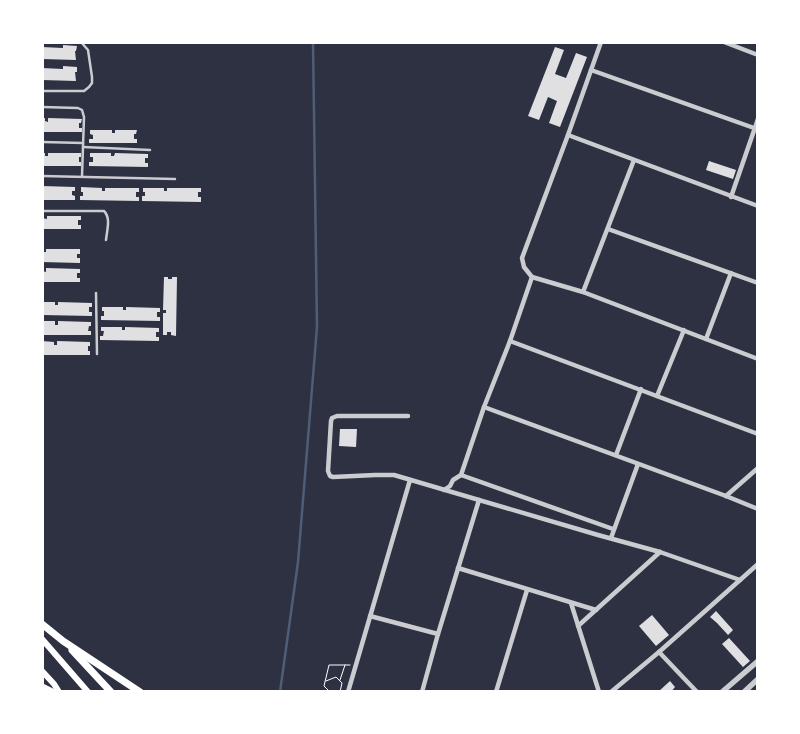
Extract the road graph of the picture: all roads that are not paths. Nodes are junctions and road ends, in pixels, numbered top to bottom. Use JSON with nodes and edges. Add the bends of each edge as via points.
{"nodes":[{"id":1,"x":81,"y":42,"type":"edge"},
{"id":2,"x":601,"y":42,"type":"edge"},
{"id":3,"x":724,"y":42,"type":"edge"},
{"id":4,"x":758,"y":55,"type":"edge"},
{"id":5,"x":591,"y":70,"type":"junction"},
{"id":6,"x":42,"y":91,"type":"edge"},
{"id":7,"x":42,"y":107,"type":"edge"},
{"id":8,"x":758,"y":119,"type":"edge"},
{"id":9,"x":754,"y":128,"type":"junction"},
{"id":10,"x":568,"y":135,"type":"junction"},
{"id":11,"x":42,"y":142,"type":"edge"},
{"id":12,"x":84,"y":143,"type":"junction"},
{"id":13,"x":83,"y":147,"type":"junction"},
{"id":14,"x":150,"y":150,"type":"dead end"},
{"id":15,"x":634,"y":160,"type":"junction"},
{"id":16,"x":42,"y":176,"type":"edge"},
{"id":17,"x":82,"y":176,"type":"junction"},
{"id":18,"x":175,"y":179,"type":"dead end"},
{"id":19,"x":731,"y":197,"type":"junction"},
{"id":20,"x":758,"y":206,"type":"edge"},
{"id":21,"x":42,"y":210,"type":"edge"},
{"id":22,"x":608,"y":229,"type":"junction"},
{"id":23,"x":106,"y":240,"type":"dead end"},
{"id":24,"x":731,"y":273,"type":"junction"},
{"id":25,"x":532,"y":277,"type":"junction"},
{"id":26,"x":758,"y":283,"type":"edge"},
{"id":27,"x":583,"y":292,"type":"junction"},
{"id":28,"x":96,"y":293,"type":"dead end"},
{"id":29,"x":684,"y":330,"type":"junction"},
{"id":30,"x":706,"y":339,"type":"junction"},
{"id":31,"x":510,"y":341,"type":"junction"},
{"id":32,"x":97,"y":354,"type":"dead end"},
{"id":33,"x":758,"y":359,"type":"edge"},
{"id":34,"x":641,"y":389,"type":"junction"},
{"id":35,"x":657,"y":396,"type":"junction"},
{"id":36,"x":484,"y":407,"type":"junction"},
{"id":37,"x":408,"y":416,"type":"dead end"},
{"id":38,"x":758,"y":434,"type":"edge"},
{"id":39,"x":616,"y":455,"type":"junction"},
{"id":40,"x":638,"y":464,"type":"junction"},
{"id":41,"x":758,"y":468,"type":"edge"},
{"id":42,"x":461,"y":475,"type":"junction"},
{"id":43,"x":410,"y":480,"type":"junction"},
{"id":44,"x":444,"y":490,"type":"junction"},
{"id":45,"x":726,"y":496,"type":"junction"},
{"id":46,"x":479,"y":500,"type":"junction"},
{"id":47,"x":758,"y":509,"type":"edge"},
{"id":48,"x":613,"y":529,"type":"junction"},
{"id":49,"x":611,"y":538,"type":"junction"},
{"id":50,"x":660,"y":552,"type":"junction"},
{"id":51,"x":758,"y":564,"type":"edge"},
{"id":52,"x":458,"y":568,"type":"junction"},
{"id":53,"x":740,"y":580,"type":"junction"},
{"id":54,"x":527,"y":590,"type":"junction"},
{"id":55,"x":571,"y":603,"type":"junction"},
{"id":56,"x":596,"y":610,"type":"junction"},
{"id":57,"x":370,"y":616,"type":"junction"},
{"id":58,"x":42,"y":624,"type":"edge"},
{"id":59,"x":578,"y":626,"type":"junction"},
{"id":60,"x":438,"y":634,"type":"junction"},
{"id":61,"x":42,"y":639,"type":"edge"},
{"id":62,"x":63,"y":641,"type":"junction"},
{"id":63,"x":659,"y":652,"type":"junction"},
{"id":64,"x":758,"y":661,"type":"edge"},
{"id":65,"x":42,"y":671,"type":"edge"},
{"id":66,"x":758,"y":679,"type":"edge"},
{"id":67,"x":42,"y":687,"type":"edge"},
{"id":68,"x":52,"y":692,"type":"edge"},
{"id":69,"x":59,"y":692,"type":"edge"},
{"id":70,"x":88,"y":692,"type":"edge"},
{"id":71,"x":111,"y":692,"type":"edge"},
{"id":72,"x":140,"y":692,"type":"edge"},
{"id":73,"x":348,"y":692,"type":"edge"},
{"id":74,"x":422,"y":692,"type":"edge"},
{"id":75,"x":496,"y":692,"type":"edge"},
{"id":76,"x":599,"y":692,"type":"edge"},
{"id":77,"x":611,"y":692,"type":"edge"},
{"id":78,"x":698,"y":692,"type":"edge"},
{"id":79,"x":722,"y":692,"type":"edge"},
{"id":80,"x":744,"y":692,"type":"edge"}],
"edges":[{"from":1,"to":6,"type":"lane","via":[[88,50],[92,78],[89,87],[84,91]]},
{"from":2,"to":5,"type":"street"},
{"from":3,"to":4,"type":"street"},
{"from":5,"to":9,"type":"street"},
{"from":5,"to":10,"type":"street"},
{"from":7,"to":12,"type":"lane","via":[[80,108],[84,113]]},
{"from":8,"to":9,"type":"street"},
{"from":9,"to":19,"type":"street"},
{"from":10,"to":15,"type":"street"},
{"from":10,"to":25,"type":"street","via":[[522,258]]},
{"from":11,"to":12,"type":"lane"},
{"from":12,"to":13,"type":"lane"},
{"from":13,"to":14,"type":"lane"},
{"from":13,"to":17,"type":"lane"},
{"from":15,"to":19,"type":"street"},
{"from":15,"to":22,"type":"street"},
{"from":16,"to":17,"type":"lane"},
{"from":17,"to":18,"type":"lane"},
{"from":19,"to":20,"type":"street"},
{"from":21,"to":23,"type":"lane","via":[[104,211],[108,221]]},
{"from":22,"to":24,"type":"street"},
{"from":22,"to":27,"type":"street"},
{"from":24,"to":26,"type":"street"},
{"from":24,"to":30,"type":"street"},
{"from":25,"to":27,"type":"street"},
{"from":25,"to":31,"type":"street"},
{"from":27,"to":29,"type":"street"},
{"from":28,"to":32,"type":"lane"},
{"from":29,"to":30,"type":"street"},
{"from":29,"to":35,"type":"street"},
{"from":30,"to":33,"type":"street"},
{"from":31,"to":34,"type":"street"},
{"from":31,"to":36,"type":"street"},
{"from":34,"to":35,"type":"street"},
{"from":34,"to":39,"type":"street"},
{"from":35,"to":38,"type":"street"},
{"from":36,"to":39,"type":"street"},
{"from":36,"to":42,"type":"street"},
{"from":37,"to":43,"type":"street","via":[[332,418],[328,471],[333,477],[385,474]]},
{"from":39,"to":40,"type":"street"},
{"from":40,"to":45,"type":"street"},
{"from":40,"to":48,"type":"street"},
{"from":41,"to":45,"type":"street"},
{"from":42,"to":44,"type":"street"},
{"from":42,"to":48,"type":"street"},
{"from":43,"to":44,"type":"street"},
{"from":43,"to":57,"type":"street"},
{"from":44,"to":46,"type":"street"},
{"from":45,"to":47,"type":"street"},
{"from":46,"to":49,"type":"street"},
{"from":46,"to":52,"type":"street"},
{"from":48,"to":49,"type":"street"},
{"from":49,"to":50,"type":"street"},
{"from":50,"to":53,"type":"street"},
{"from":50,"to":56,"type":"street"},
{"from":51,"to":53,"type":"street"},
{"from":52,"to":54,"type":"street"},
{"from":52,"to":60,"type":"street"},
{"from":53,"to":63,"type":"street"},
{"from":54,"to":55,"type":"street"},
{"from":54,"to":75,"type":"street"},
{"from":55,"to":56,"type":"street"},
{"from":55,"to":59,"type":"street"},
{"from":56,"to":59,"type":"street"},
{"from":57,"to":60,"type":"street"},
{"from":57,"to":73,"type":"street"},
{"from":58,"to":62,"type":"main road"},
{"from":59,"to":76,"type":"street"},
{"from":60,"to":74,"type":"street"},
{"from":61,"to":70,"type":"main road"},
{"from":62,"to":71,"type":"main road"},
{"from":62,"to":72,"type":"main road"},
{"from":63,"to":77,"type":"street"},
{"from":63,"to":78,"type":"street"},
{"from":64,"to":79,"type":"street"},
{"from":65,"to":69,"type":"main road"},
{"from":66,"to":80,"type":"street"},
{"from":67,"to":68,"type":"main road"}]}
